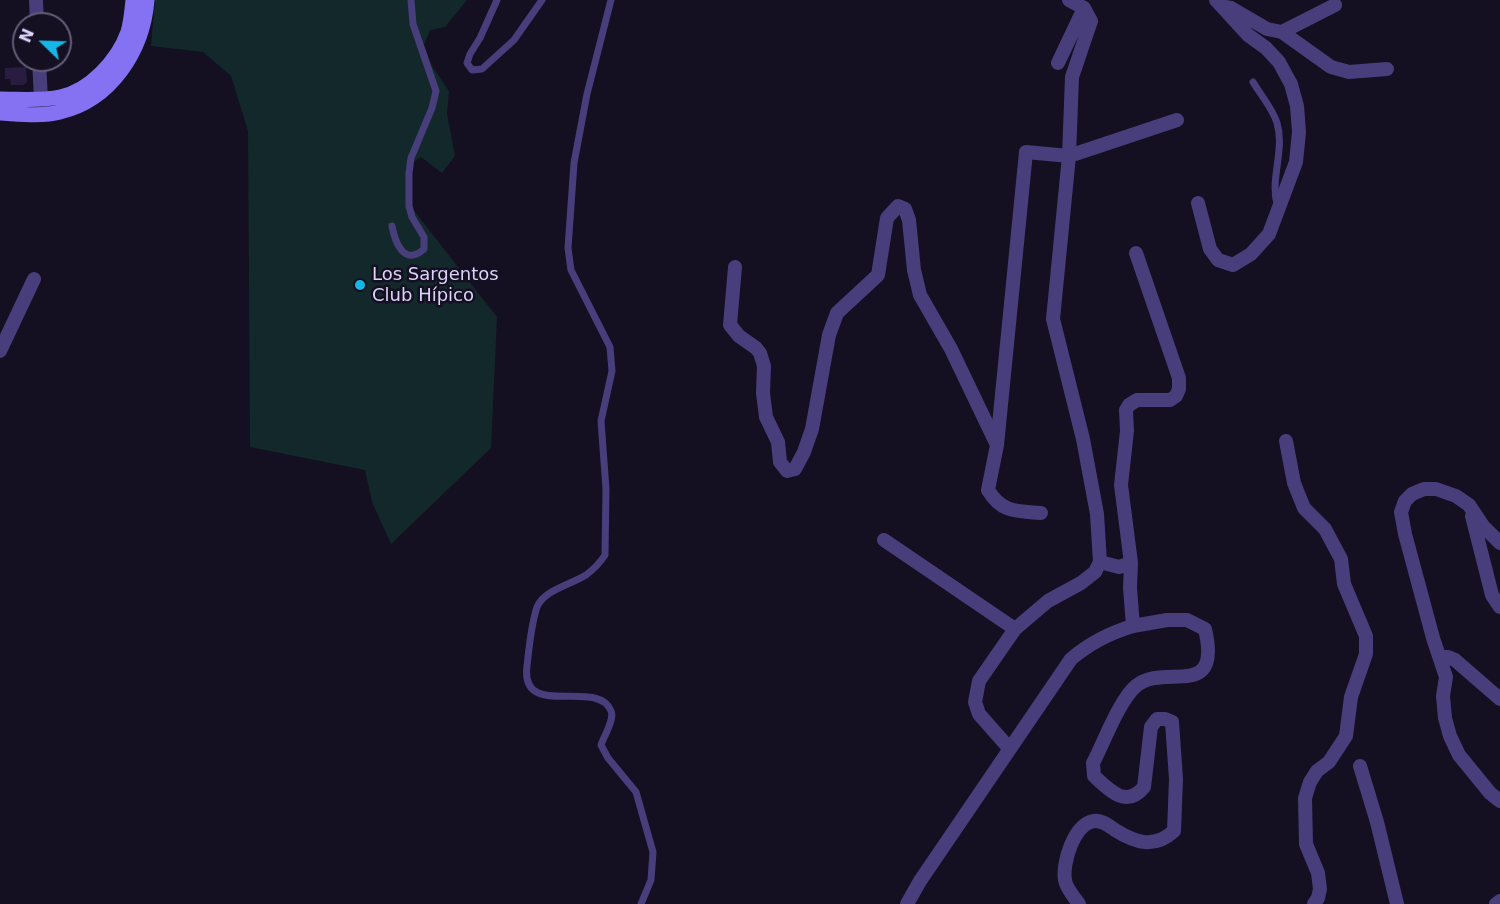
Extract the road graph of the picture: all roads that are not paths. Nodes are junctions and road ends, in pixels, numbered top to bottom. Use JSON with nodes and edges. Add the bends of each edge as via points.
{"nodes":[{"id":1,"x":133,"y":0,"type":"edge"},
{"id":2,"x":147,"y":0,"type":"edge"},
{"id":3,"x":411,"y":0,"type":"edge"},
{"id":4,"x":497,"y":0,"type":"edge"},
{"id":5,"x":542,"y":0,"type":"edge"},
{"id":6,"x":611,"y":0,"type":"edge"},
{"id":7,"x":1069,"y":0,"type":"edge"},
{"id":8,"x":1220,"y":4,"type":"edge"},
{"id":9,"x":1335,"y":5,"type":"dead end"},
{"id":10,"x":1084,"y":8,"type":"junction"},
{"id":11,"x":1282,"y":32,"type":"junction"},
{"id":12,"x":1058,"y":63,"type":"dead end"},
{"id":13,"x":1387,"y":69,"type":"dead end"},
{"id":14,"x":40,"y":72,"type":"edge"},
{"id":15,"x":1253,"y":82,"type":"dead end"},
{"id":16,"x":0,"y":99,"type":"edge"},
{"id":17,"x":41,"y":106,"type":"junction"},
{"id":18,"x":0,"y":113,"type":"edge"},
{"id":19,"x":1177,"y":120,"type":"dead end"},
{"id":20,"x":1069,"y":156,"type":"junction"},
{"id":21,"x":1198,"y":203,"type":"dead end"},
{"id":22,"x":1278,"y":209,"type":"junction"},
{"id":23,"x":392,"y":226,"type":"dead end"},
{"id":24,"x":1136,"y":253,"type":"dead end"},
{"id":25,"x":735,"y":267,"type":"dead end"},
{"id":26,"x":34,"y":279,"type":"dead end"},
{"id":27,"x":0,"y":351,"type":"edge"},
{"id":28,"x":1286,"y":441,"type":"dead end"},
{"id":29,"x":997,"y":445,"type":"junction"},
{"id":30,"x":1469,"y":505,"type":"junction"},
{"id":31,"x":1041,"y":513,"type":"dead end"},
{"id":32,"x":884,"y":540,"type":"dead end"},
{"id":33,"x":1500,"y":543,"type":"edge"},
{"id":34,"x":1100,"y":562,"type":"junction"},
{"id":35,"x":1131,"y":563,"type":"junction"},
{"id":36,"x":1500,"y":607,"type":"edge"},
{"id":37,"x":1133,"y":626,"type":"junction"},
{"id":38,"x":1015,"y":629,"type":"junction"},
{"id":39,"x":1440,"y":657,"type":"junction"},
{"id":40,"x":1500,"y":699,"type":"edge"},
{"id":41,"x":1010,"y":748,"type":"junction"},
{"id":42,"x":1360,"y":766,"type":"dead end"},
{"id":43,"x":1500,"y":801,"type":"edge"},
{"id":44,"x":1500,"y":901,"type":"edge"},
{"id":45,"x":640,"y":904,"type":"edge"},
{"id":46,"x":907,"y":904,"type":"edge"},
{"id":47,"x":1079,"y":904,"type":"edge"},
{"id":48,"x":1314,"y":904,"type":"edge"},
{"id":49,"x":1397,"y":904,"type":"edge"},
{"id":50,"x":1496,"y":904,"type":"edge"}],
"edges":[{"from":1,"to":17,"type":"main road","via":[[128,32],[107,67],[93,80]]},
{"from":2,"to":17,"type":"main road","via":[[136,47],[123,69],[96,98],[58,113]]},
{"from":3,"to":23,"type":"lane","via":[[413,24],[436,91],[409,173],[410,212],[424,237],[424,249],[418,254],[404,253],[394,241]]},
{"from":4,"to":5,"type":"lane","via":[[470,54],[467,63],[472,70],[482,69],[514,40]]},
{"from":6,"to":45,"type":"lane","via":[[586,94],[574,163],[568,248],[571,270],[610,347],[612,370],[600,421],[606,489],[604,555],[586,575],[547,596],[538,606],[526,669],[529,683],[545,697],[592,698],[605,703],[611,711],[601,745],[636,792],[653,852],[651,880]]},
{"from":7,"to":10,"type":"street"},
{"from":8,"to":11,"type":"street","via":[[1267,29]]},
{"from":8,"to":22,"type":"street","via":[[1279,62],[1291,84],[1299,132],[1296,162]]},
{"from":9,"to":11,"type":"street"},
{"from":10,"to":12,"type":"street"},
{"from":10,"to":20,"type":"street","via":[[1091,21],[1072,76]]},
{"from":11,"to":13,"type":"street","via":[[1331,67],[1349,72]]},
{"from":14,"to":17,"type":"street"},
{"from":15,"to":22,"type":"lane","via":[[1277,122],[1280,141],[1274,191]]},
{"from":16,"to":17,"type":"main road"},
{"from":17,"to":18,"type":"main road"},
{"from":19,"to":20,"type":"street"},
{"from":20,"to":29,"type":"street","via":[[1026,152]]},
{"from":20,"to":34,"type":"street","via":[[1053,319],[1083,439],[1097,514]]},
{"from":21,"to":22,"type":"street","via":[[1209,249],[1218,260],[1233,265],[1251,254],[1269,234]]},
{"from":24,"to":35,"type":"street","via":[[1179,378],[1179,389],[1170,400],[1137,400],[1126,410],[1121,485]]},
{"from":25,"to":29,"type":"street","via":[[730,326],[759,352],[764,366],[766,417],[778,442],[780,462],[786,471],[795,469],[812,429],[829,335],[837,313],[878,275],[886,218],[898,206],[905,209],[920,295]]},
{"from":26,"to":27,"type":"street"},
{"from":28,"to":48,"type":"street","via":[[1294,483],[1304,508],[1325,530],[1341,559],[1344,584],[1366,636],[1366,654],[1351,698],[1346,735],[1329,762],[1317,771],[1305,798],[1306,844],[1320,889]]},
{"from":29,"to":31,"type":"street","via":[[988,490],[995,502],[1010,510]]},
{"from":30,"to":33,"type":"street","via":[[1482,526]]},
{"from":30,"to":36,"type":"street","via":[[1492,594]]},
{"from":30,"to":39,"type":"street","via":[[1437,489],[1424,489],[1412,494],[1401,512]]},
{"from":32,"to":38,"type":"street"},
{"from":34,"to":35,"type":"street","via":[[1119,567]]},
{"from":34,"to":38,"type":"street","via":[[1095,572],[1048,600]]},
{"from":35,"to":37,"type":"street"},
{"from":37,"to":41,"type":"street","via":[[1089,644],[1071,659]]},
{"from":37,"to":47,"type":"street","via":[[1187,620],[1205,629],[1210,650],[1203,669],[1193,676],[1149,679],[1128,695],[1093,763],[1094,776],[1113,793],[1130,797],[1139,794],[1144,787],[1151,727],[1157,719],[1172,722],[1174,831],[1151,844],[1126,837],[1103,822],[1092,821],[1085,826],[1075,837],[1064,869],[1065,883]]},
{"from":38,"to":41,"type":"street","via":[[979,681],[975,702],[979,714]]},
{"from":39,"to":40,"type":"street","via":[[1455,660]]},
{"from":39,"to":43,"type":"street","via":[[1446,677],[1443,696],[1450,736],[1459,755]]},
{"from":41,"to":46,"type":"street"},
{"from":42,"to":49,"type":"street"},
{"from":44,"to":50,"type":"street"}]}
